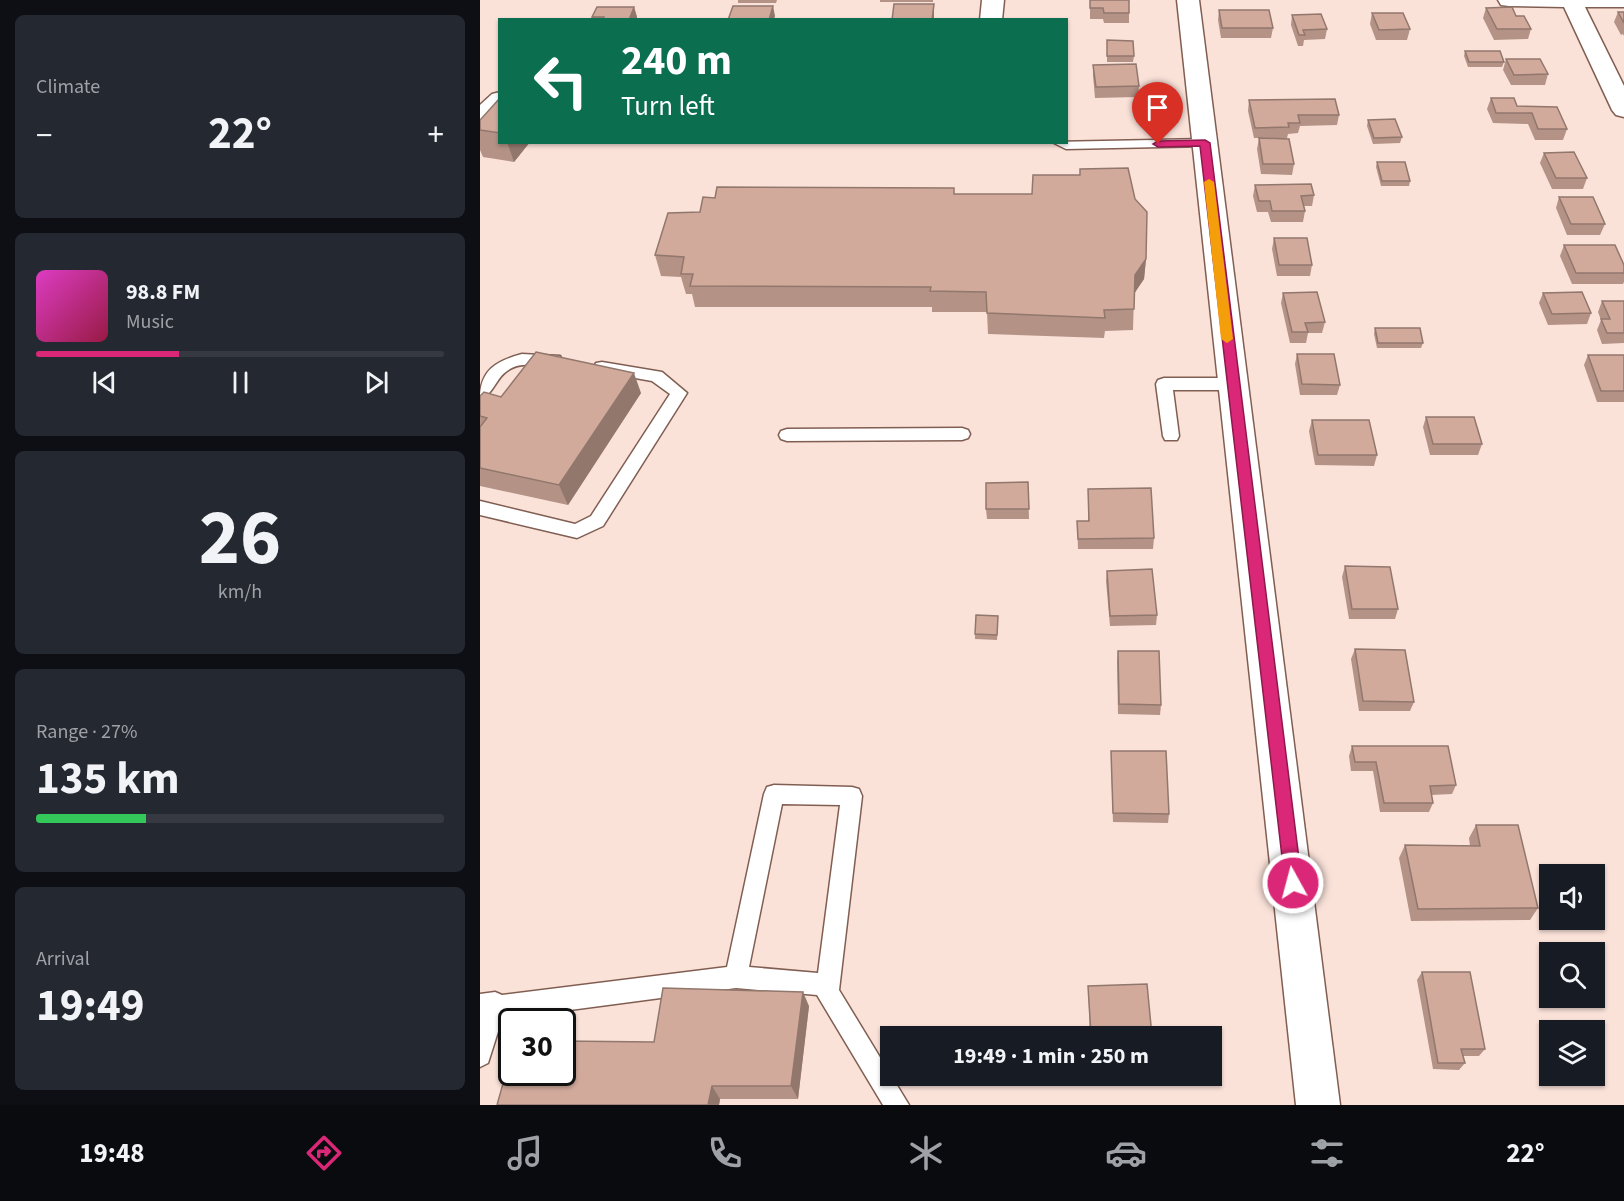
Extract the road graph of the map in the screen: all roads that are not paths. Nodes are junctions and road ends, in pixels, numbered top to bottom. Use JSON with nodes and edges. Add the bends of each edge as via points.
{"nodes":[{"id":1,"x":993,"y":0,"type":"edge"},
{"id":2,"x":1188,"y":0,"type":"edge"},
{"id":3,"x":1509,"y":0,"type":"edge"},
{"id":4,"x":1571,"y":1,"type":"edge"},
{"id":5,"x":1624,"y":2,"type":"edge"},
{"id":6,"x":991,"y":18,"type":"edge"},
{"id":7,"x":498,"y":101,"type":"edge"},
{"id":8,"x":1624,"y":110,"type":"edge"},
{"id":9,"x":480,"y":118,"type":"edge"},
{"id":10,"x":1205,"y":143,"type":"junction"},
{"id":11,"x":1063,"y":144,"type":"edge"},
{"id":12,"x":1232,"y":384,"type":"junction"},
{"id":13,"x":480,"y":393,"type":"edge"},
{"id":14,"x":962,"y":434,"type":"dead end"},
{"id":15,"x":787,"y":435,"type":"dead end"},
{"id":16,"x":1171,"y":436,"type":"dead end"},
{"id":17,"x":480,"y":508,"type":"edge"},
{"id":18,"x":736,"y":976,"type":"junction"},
{"id":19,"x":828,"y":985,"type":"junction"},
{"id":20,"x":487,"y":1007,"type":"edge"},
{"id":21,"x":480,"y":1055,"type":"edge"},
{"id":22,"x":897,"y":1105,"type":"edge"},
{"id":23,"x":1318,"y":1105,"type":"edge"}],
"edges":[{"from":1,"to":6,"type":"street"},
{"from":2,"to":10,"type":"street"},
{"from":3,"to":4,"type":"street"},
{"from":4,"to":5,"type":"street"},
{"from":4,"to":8,"type":"street"},
{"from":7,"to":9,"type":"street"},
{"from":10,"to":11,"type":"lane"},
{"from":10,"to":12,"type":"street"},
{"from":12,"to":16,"type":"lane","via":[[1164,384]]},
{"from":12,"to":23,"type":"street"},
{"from":13,"to":17,"type":"lane","via":[[501,367],[522,359],[549,359],[656,376],[679,393],[597,521],[577,531]]},
{"from":14,"to":15,"type":"lane"},
{"from":18,"to":19,"type":"lane"},
{"from":18,"to":19,"type":"lane","via":[[774,794],[852,796]]},
{"from":18,"to":20,"type":"lane"},
{"from":19,"to":22,"type":"lane","via":[[827,992]]},
{"from":20,"to":21,"type":"lane"}]}
